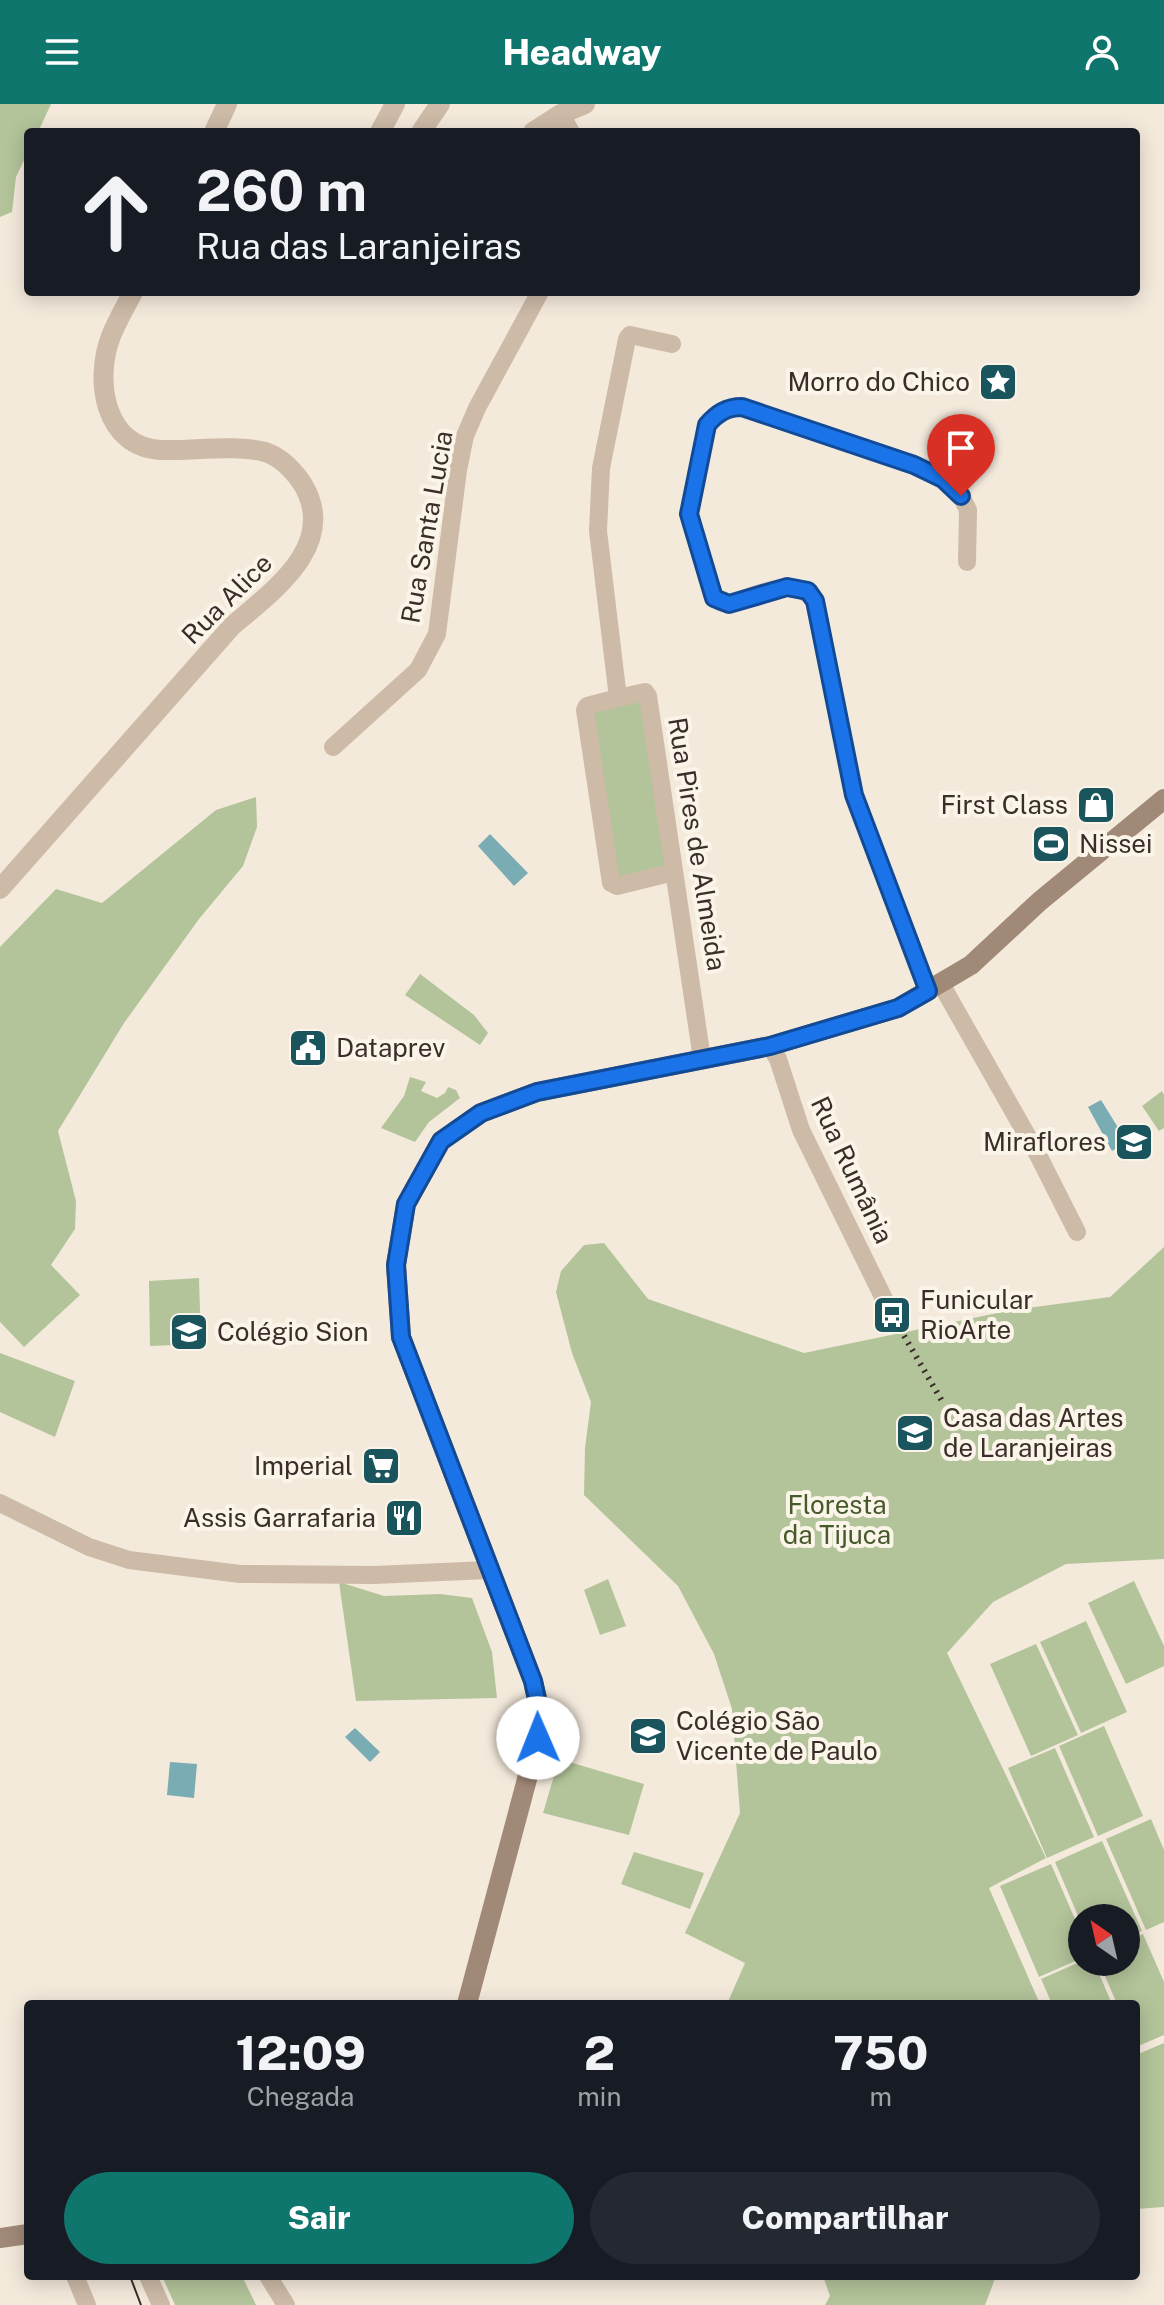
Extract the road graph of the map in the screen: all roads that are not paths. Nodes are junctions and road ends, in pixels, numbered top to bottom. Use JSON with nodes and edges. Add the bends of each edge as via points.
{"nodes":[{"id":1,"x":227,"y":104,"type":"edge"},
{"id":2,"x":395,"y":104,"type":"edge"},
{"id":3,"x":440,"y":104,"type":"edge"},
{"id":4,"x":585,"y":104,"type":"edge"},
{"id":5,"x":566,"y":123,"type":"edge"},
{"id":6,"x":216,"y":128,"type":"edge"},
{"id":7,"x":382,"y":128,"type":"edge"},
{"id":8,"x":424,"y":128,"type":"edge"},
{"id":9,"x":131,"y":296,"type":"edge"},
{"id":10,"x":538,"y":296,"type":"edge"},
{"id":11,"x":672,"y":344,"type":"dead end"},
{"id":12,"x":967,"y":562,"type":"dead end"},
{"id":13,"x":618,"y":698,"type":"junction"},
{"id":14,"x":333,"y":747,"type":"dead end"},
{"id":15,"x":1164,"y":799,"type":"edge"},
{"id":16,"x":674,"y":872,"type":"junction"},
{"id":17,"x":0,"y":889,"type":"edge"},
{"id":18,"x":935,"y":988,"type":"junction"},
{"id":19,"x":770,"y":1046,"type":"junction"},
{"id":20,"x":702,"y":1059,"type":"junction"},
{"id":21,"x":1077,"y":1232,"type":"dead end"},
{"id":22,"x":892,"y":1315,"type":"dead end"},
{"id":23,"x":0,"y":1503,"type":"edge"},
{"id":24,"x":488,"y":1570,"type":"junction"},
{"id":25,"x":468,"y":2000,"type":"edge"},
{"id":26,"x":24,"y":2235,"type":"edge"},
{"id":27,"x":0,"y":2238,"type":"edge"},
{"id":28,"x":77,"y":2280,"type":"edge"},
{"id":29,"x":150,"y":2280,"type":"edge"},
{"id":30,"x":270,"y":2280,"type":"edge"},
{"id":31,"x":87,"y":2305,"type":"edge"},
{"id":32,"x":161,"y":2305,"type":"edge"},
{"id":33,"x":286,"y":2305,"type":"edge"}],
"edges":[{"from":1,"to":6,"type":"street"},
{"from":2,"to":7,"type":"street"},
{"from":3,"to":8,"type":"street"},
{"from":4,"to":5,"type":"street"},
{"from":9,"to":17,"type":"street","name":"Rua Alice","via":[[104,361],[109,416],[135,444],[158,450],[266,452],[292,468],[310,496],[311,536],[298,563],[276,589],[232,626]]},
{"from":10,"to":14,"type":"street","name":"Rua Santa Lucia","via":[[465,436],[437,634],[429,653],[418,670]]},
{"from":11,"to":13,"type":"street","via":[[628,337],[601,468],[598,531]]},
{"from":12,"to":18,"type":"street","via":[[968,510],[943,479],[742,407],[716,414],[707,425],[689,514],[714,598],[729,604],[798,587],[815,601],[854,795]]},
{"from":13,"to":16,"type":"street","name":"Rua Pires de Almeida","via":[[645,692],[648,696]]},
{"from":13,"to":16,"type":"street","via":[[585,710],[611,883]]},
{"from":15,"to":18,"type":"main road","via":[[971,965]]},
{"from":16,"to":20,"type":"street","name":"Rua Pires de Almeida"},
{"from":18,"to":19,"type":"main road","via":[[898,1008]]},
{"from":18,"to":21,"type":"street","via":[[1037,1153]]},
{"from":19,"to":20,"type":"main road"},
{"from":19,"to":22,"type":"street","name":"Rua Rumânia","via":[[801,1130]]},
{"from":20,"to":24,"type":"main road","via":[[537,1092],[481,1113],[441,1141],[406,1204],[396,1265],[401,1337]]},
{"from":23,"to":24,"type":"street","via":[[89,1547],[129,1560],[240,1574]]},
{"from":24,"to":25,"type":"main road","via":[[533,1681],[538,1738]]},
{"from":26,"to":27,"type":"main road"},
{"from":28,"to":31,"type":"street"},
{"from":29,"to":32,"type":"street"},
{"from":30,"to":33,"type":"street"}]}
